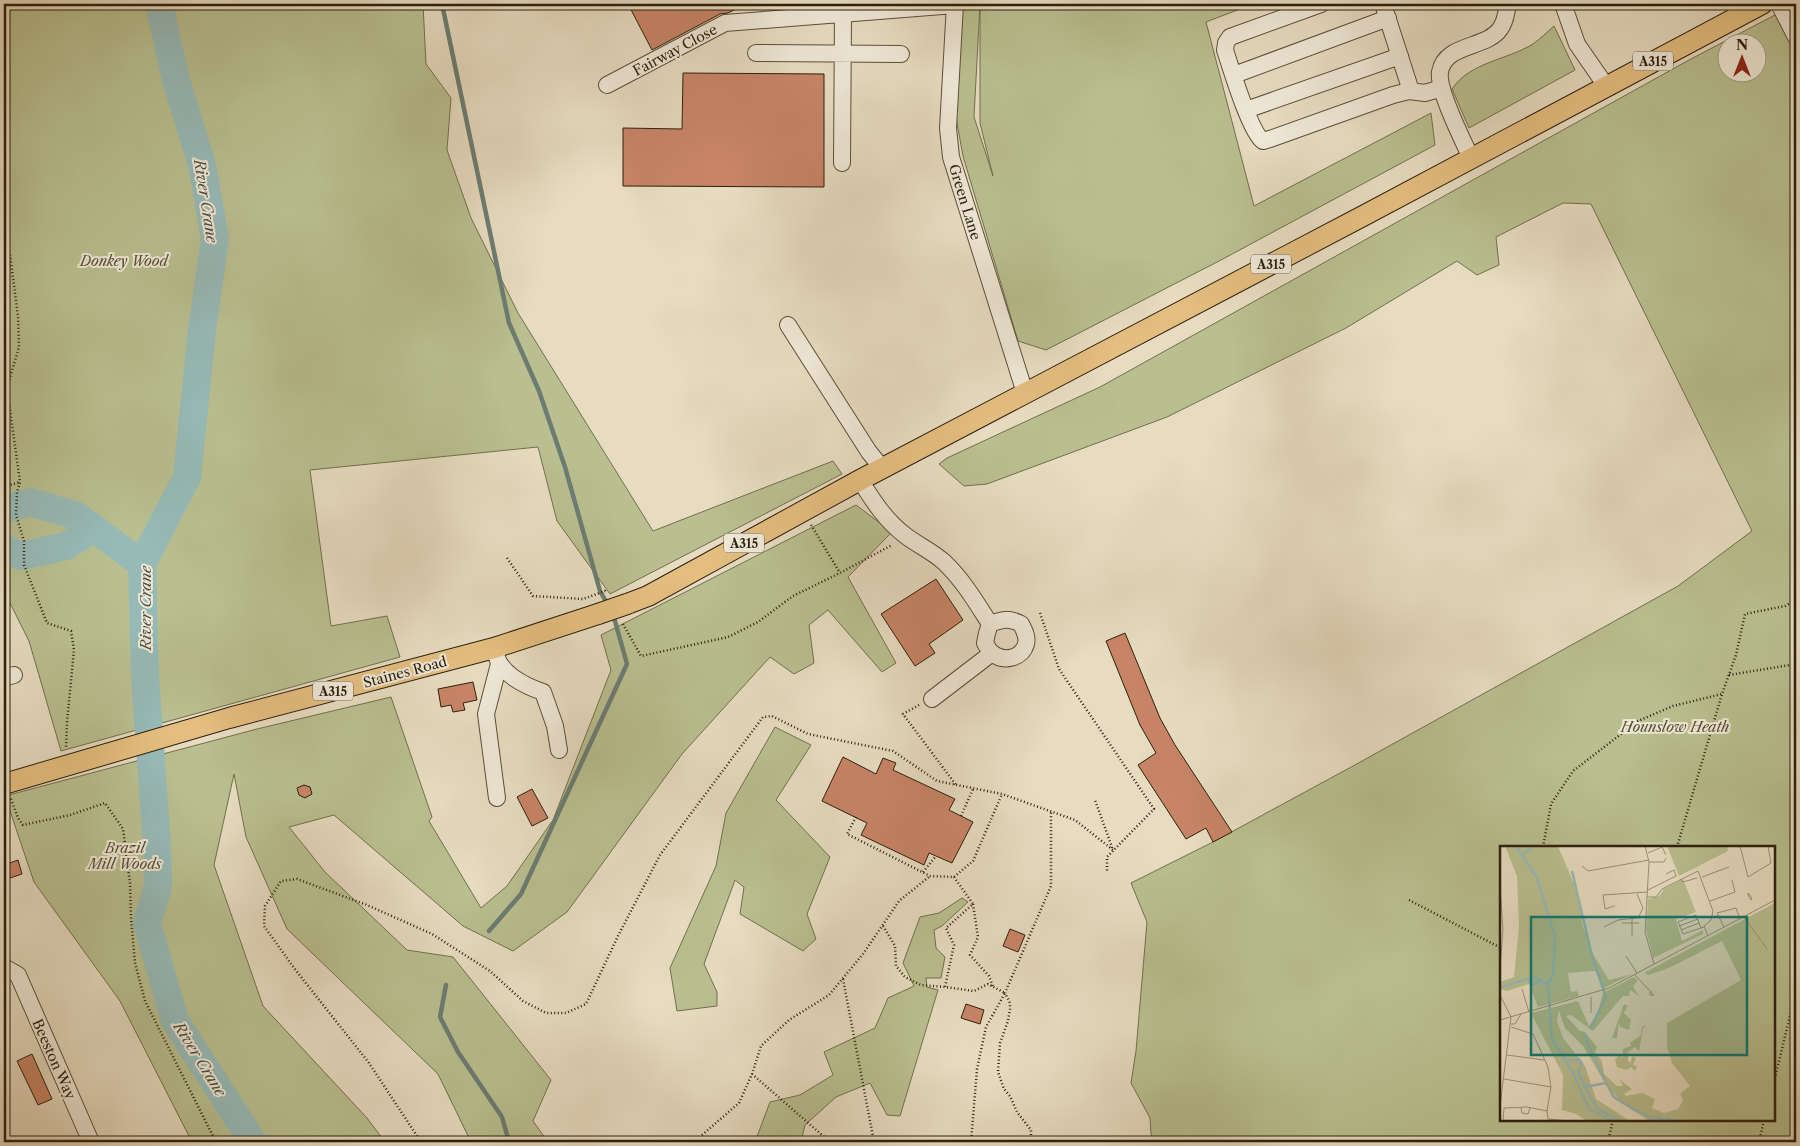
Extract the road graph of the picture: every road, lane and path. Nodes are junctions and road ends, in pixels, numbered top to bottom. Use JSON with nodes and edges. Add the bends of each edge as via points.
{"nodes":[{"id":1,"x":955,"y":4,"type":"edge"},
{"id":2,"x":1321,"y":4,"type":"edge"},
{"id":3,"x":1508,"y":4,"type":"edge"},
{"id":4,"x":1563,"y":4,"type":"edge"},
{"id":5,"x":1762,"y":4,"type":"edge"},
{"id":6,"x":1779,"y":4,"type":"edge"},
{"id":7,"x":889,"y":6,"type":"edge"},
{"id":8,"x":1736,"y":9,"type":"edge"},
{"id":9,"x":796,"y":11,"type":"edge"},
{"id":10,"x":1385,"y":11,"type":"edge"},
{"id":11,"x":843,"y":13,"type":"junction"},
{"id":12,"x":1796,"y":37,"type":"edge"},
{"id":13,"x":756,"y":53,"type":"dead end"},
{"id":14,"x":843,"y":54,"type":"junction"},
{"id":15,"x":900,"y":54,"type":"dead end"},
{"id":16,"x":1400,"y":56,"type":"junction"},
{"id":17,"x":1234,"y":75,"type":"junction"},
{"id":18,"x":607,"y":85,"type":"dead end"},
{"id":19,"x":1606,"y":86,"type":"junction"},
{"id":20,"x":1442,"y":88,"type":"junction"},
{"id":21,"x":1411,"y":92,"type":"junction"},
{"id":22,"x":1246,"y":110,"type":"junction"},
{"id":23,"x":1471,"y":158,"type":"junction"},
{"id":24,"x":842,"y":163,"type":"dead end"},
{"id":25,"x":4,"y":231,"type":"edge"},
{"id":26,"x":788,"y":325,"type":"dead end"},
{"id":27,"x":1025,"y":393,"type":"junction"},
{"id":28,"x":882,"y":468,"type":"junction"},
{"id":29,"x":860,"y":480,"type":"junction"},
{"id":30,"x":20,"y":482,"type":"junction"},
{"id":31,"x":4,"y":487,"type":"edge"},
{"id":32,"x":802,"y":511,"type":"junction"},
{"id":33,"x":904,"y":534,"type":"junction"},
{"id":34,"x":507,"y":558,"type":"dead end"},
{"id":35,"x":840,"y":573,"type":"junction"},
{"id":36,"x":605,"y":591,"type":"dead end"},
{"id":37,"x":1796,"y":600,"type":"edge"},
{"id":38,"x":595,"y":605,"type":"junction"},
{"id":39,"x":624,"y":611,"type":"junction"},
{"id":40,"x":1040,"y":613,"type":"dead end"},
{"id":41,"x":990,"y":624,"type":"junction"},
{"id":42,"x":992,"y":653,"type":"junction"},
{"id":43,"x":497,"y":656,"type":"junction"},
{"id":44,"x":1796,"y":664,"type":"edge"},
{"id":45,"x":1729,"y":675,"type":"junction"},
{"id":46,"x":1722,"y":694,"type":"junction"},
{"id":47,"x":932,"y":699,"type":"joint"},
{"id":48,"x":559,"y":750,"type":"dead end"},
{"id":49,"x":66,"y":751,"type":"dead end"},
{"id":50,"x":4,"y":784,"type":"edge"},
{"id":51,"x":956,"y":785,"type":"junction"},
{"id":52,"x":973,"y":788,"type":"junction"},
{"id":53,"x":1002,"y":794,"type":"junction"},
{"id":54,"x":497,"y":798,"type":"dead end"},
{"id":55,"x":1095,"y":800,"type":"dead end"},
{"id":56,"x":1051,"y":812,"type":"junction"},
{"id":57,"x":961,"y":816,"type":"dead end"},
{"id":58,"x":856,"y":817,"type":"dead end"},
{"id":59,"x":1543,"y":846,"type":"edge"},
{"id":60,"x":1677,"y":846,"type":"edge"},
{"id":61,"x":1113,"y":850,"type":"junction"},
{"id":62,"x":936,"y":856,"type":"dead end"},
{"id":63,"x":1107,"y":871,"type":"dead end"},
{"id":64,"x":923,"y":872,"type":"junction"},
{"id":65,"x":930,"y":876,"type":"junction"},
{"id":66,"x":954,"y":877,"type":"junction"},
{"id":67,"x":1410,"y":900,"type":"dead end"},
{"id":68,"x":973,"y":904,"type":"junction"},
{"id":69,"x":882,"y":926,"type":"junction"},
{"id":70,"x":1500,"y":947,"type":"edge"},
{"id":71,"x":11,"y":971,"type":"edge"},
{"id":72,"x":843,"y":978,"type":"junction"},
{"id":73,"x":945,"y":987,"type":"junction"},
{"id":74,"x":994,"y":987,"type":"junction"},
{"id":75,"x":1796,"y":991,"type":"edge"},
{"id":76,"x":1005,"y":993,"type":"junction"},
{"id":77,"x":752,"y":1074,"type":"junction"},
{"id":78,"x":1775,"y":1078,"type":"edge"},
{"id":79,"x":1612,"y":1121,"type":"edge"},
{"id":80,"x":1764,"y":1121,"type":"edge"},
{"id":81,"x":91,"y":1142,"type":"edge"},
{"id":82,"x":216,"y":1142,"type":"edge"},
{"id":83,"x":421,"y":1142,"type":"edge"},
{"id":84,"x":694,"y":1142,"type":"edge"},
{"id":85,"x":861,"y":1142,"type":"edge"},
{"id":86,"x":874,"y":1142,"type":"edge"},
{"id":87,"x":971,"y":1142,"type":"edge"},
{"id":88,"x":1031,"y":1142,"type":"edge"},
{"id":89,"x":1608,"y":1142,"type":"edge"},
{"id":90,"x":1759,"y":1142,"type":"edge"}],
"edges":[{"from":1,"to":7,"type":"street","name":"Fairway Close"},
{"from":1,"to":27,"type":"street","name":"Green Lane","via":[[948,128],[951,157]]},
{"from":2,"to":17,"type":"street","via":[[1230,37],[1225,50]]},
{"from":3,"to":20,"type":"street","via":[[1506,19],[1499,31],[1460,49],[1443,64],[1440,74]]},
{"from":4,"to":19,"type":"street","via":[[1577,44]]},
{"from":5,"to":8,"type":"main road","number":"A315"},
{"from":6,"to":12,"type":"street"},
{"from":7,"to":11,"type":"street","name":"Fairway Close"},
{"from":8,"to":19,"type":"main road","number":"A315"},
{"from":9,"to":11,"type":"street","name":"Fairway Close"},
{"from":9,"to":18,"type":"street","name":"Fairway Close","via":[[726,23]]},
{"from":10,"to":16,"type":"street"},
{"from":10,"to":17,"type":"street"},
{"from":11,"to":14,"type":"street"},
{"from":13,"to":14,"type":"street"},
{"from":14,"to":15,"type":"street"},
{"from":14,"to":24,"type":"street"},
{"from":16,"to":21,"type":"street"},
{"from":16,"to":22,"type":"street"},
{"from":17,"to":22,"type":"street"},
{"from":19,"to":23,"type":"main road","number":"A315"},
{"from":20,"to":21,"type":"street","via":[[1425,93]]},
{"from":20,"to":23,"type":"street"},
{"from":21,"to":22,"type":"street","via":[[1393,94],[1263,141],[1258,138]]},
{"from":23,"to":27,"type":"main road","number":"A315"},
{"from":25,"to":30,"type":"path","via":[[15,284],[18,324],[19,347],[7,388]]},
{"from":26,"to":28,"type":"street"},
{"from":27,"to":28,"type":"main road","number":"A315"},
{"from":28,"to":29,"type":"main road","number":"A315"},
{"from":29,"to":32,"type":"main road","number":"A315"},
{"from":29,"to":33,"type":"street","via":[[881,512]]},
{"from":30,"to":31,"type":"path"},
{"from":30,"to":49,"type":"path","via":[[16,515],[24,541],[24,565],[47,623],[71,631],[74,650]]},
{"from":32,"to":35,"type":"path"},
{"from":32,"to":39,"type":"main road","number":"A315"},
{"from":33,"to":35,"type":"path","via":[[894,544]]},
{"from":33,"to":41,"type":"street","via":[[942,561],[961,580]]},
{"from":34,"to":38,"type":"path","via":[[533,596],[583,599]]},
{"from":35,"to":39,"type":"path","via":[[793,596],[758,622],[728,637],[641,656]]},
{"from":36,"to":38,"type":"path"},
{"from":37,"to":45,"type":"path","via":[[1785,606],[1745,614]]},
{"from":38,"to":39,"type":"main road","number":"A315","bridge":true},
{"from":38,"to":43,"type":"main road","number":"A315"},
{"from":40,"to":61,"type":"path","via":[[1059,669],[1154,809]]},
{"from":41,"to":42,"type":"street","via":[[985,643]]},
{"from":41,"to":42,"type":"street","via":[[1003,619],[1012,620],[1021,624],[1026,634],[1026,643],[1014,658],[1002,658]]},
{"from":42,"to":47,"type":"street"},
{"from":43,"to":48,"type":"street","via":[[529,688],[544,692]]},
{"from":43,"to":50,"type":"main road","name":"Staines Road","number":"A315","via":[[171,735]]},
{"from":43,"to":54,"type":"street","via":[[486,714]]},
{"from":44,"to":45,"type":"path"},
{"from":45,"to":46,"type":"path"},
{"from":46,"to":59,"type":"path","via":[[1673,706],[1638,721],[1573,771],[1551,804]]},
{"from":46,"to":60,"type":"path"},
{"from":47,"to":51,"type":"path","via":[[903,714]]},
{"from":50,"to":82,"type":"path","via":[[23,825],[70,815],[105,803],[123,829],[135,963],[145,1001]]},
{"from":51,"to":52,"type":"path"},
{"from":51,"to":83,"type":"path","via":[[937,781],[893,751],[808,734],[772,716],[763,717],[660,856],[586,1004],[566,1013],[546,1013],[523,1001],[490,971],[432,934],[297,879],[281,881],[265,906],[264,926],[369,1063]]},
{"from":52,"to":53,"type":"path"},
{"from":52,"to":57,"type":"path"},
{"from":53,"to":56,"type":"path"},
{"from":53,"to":66,"type":"path","via":[[973,861]]},
{"from":55,"to":61,"type":"path"},
{"from":56,"to":61,"type":"path","via":[[1075,820]]},
{"from":56,"to":76,"type":"path","via":[[1051,886]]},
{"from":58,"to":64,"type":"path","via":[[847,834]]},
{"from":61,"to":63,"type":"path","via":[[1107,856]]},
{"from":62,"to":64,"type":"path"},
{"from":64,"to":65,"type":"path"},
{"from":65,"to":66,"type":"path"},
{"from":65,"to":69,"type":"path","via":[[899,901]]},
{"from":66,"to":68,"type":"path"},
{"from":67,"to":70,"type":"path"},
{"from":68,"to":73,"type":"path","via":[[946,928],[954,945]]},
{"from":68,"to":74,"type":"path","via":[[978,937],[970,955],[989,976]]},
{"from":69,"to":72,"type":"path"},
{"from":69,"to":73,"type":"path","via":[[895,946],[896,966],[904,977],[921,985]]},
{"from":71,"to":81,"type":"street","name":"Beeston Way"},
{"from":72,"to":77,"type":"path","via":[[829,996],[789,1020],[761,1046]]},
{"from":72,"to":86,"type":"path"},
{"from":73,"to":74,"type":"path","via":[[974,991],[988,984]]},
{"from":74,"to":76,"type":"path"},
{"from":75,"to":78,"type":"path"},
{"from":76,"to":87,"type":"path","via":[[986,1027],[977,1069]]},
{"from":76,"to":88,"type":"path","via":[[1010,1009],[1000,1043],[998,1072],[1017,1112],[1031,1130]]},
{"from":77,"to":84,"type":"path","via":[[739,1103]]},
{"from":77,"to":85,"type":"path","via":[[830,1142]]},
{"from":79,"to":89,"type":"path"},
{"from":80,"to":90,"type":"path"}]}
